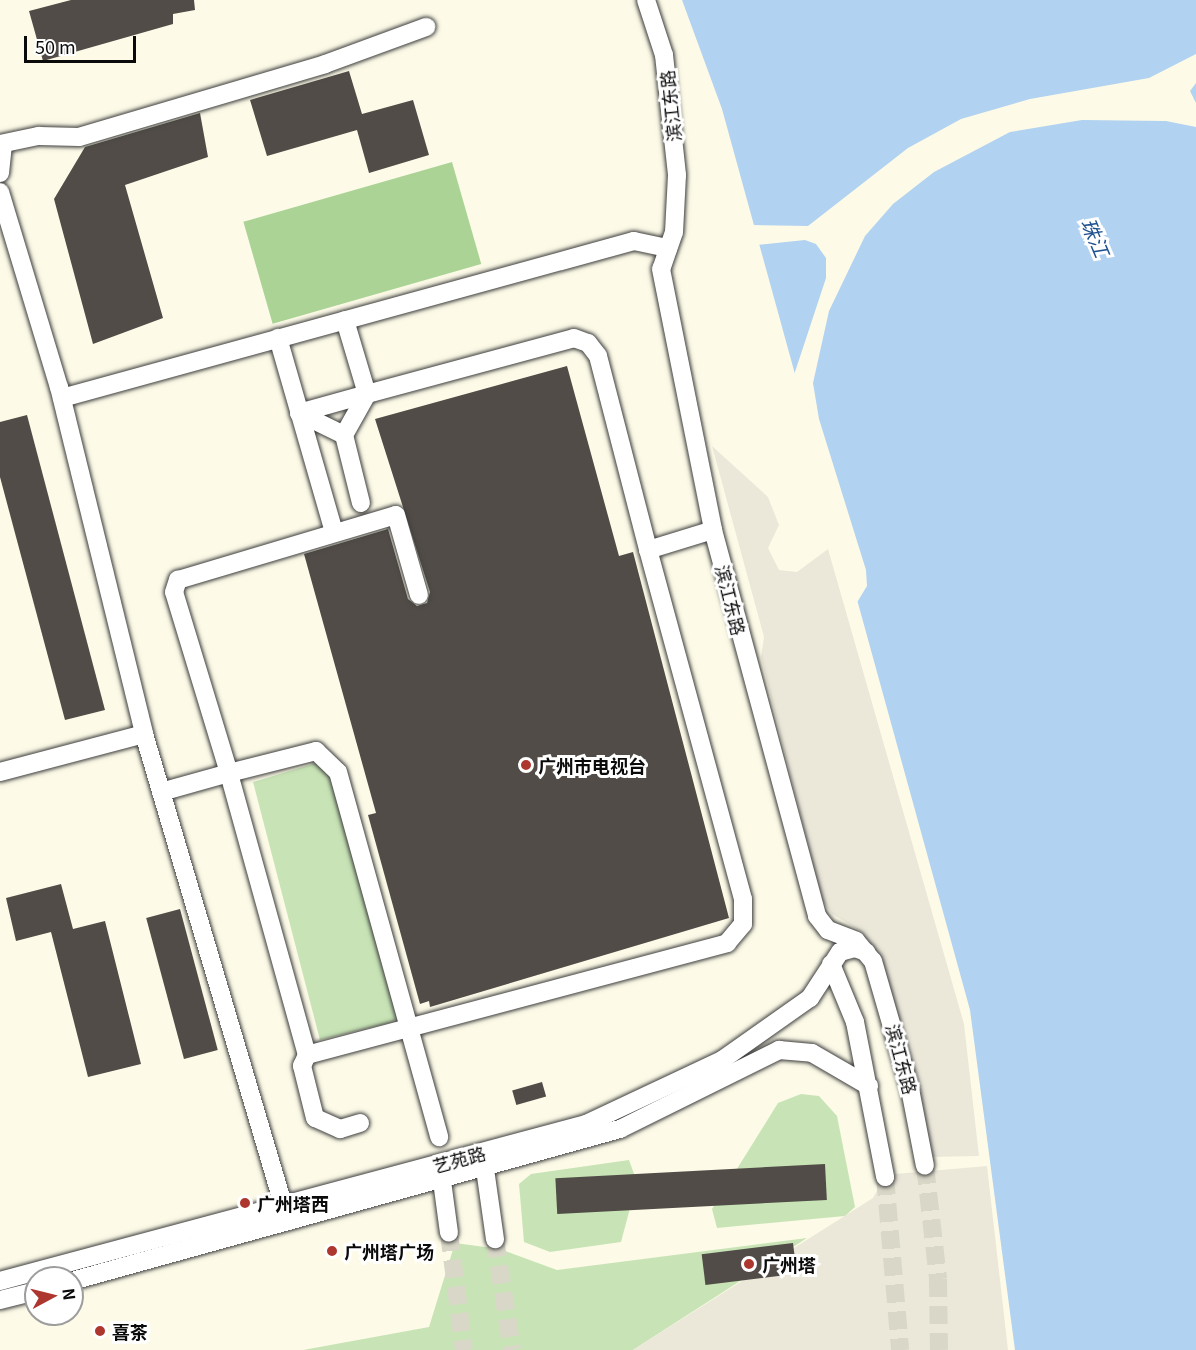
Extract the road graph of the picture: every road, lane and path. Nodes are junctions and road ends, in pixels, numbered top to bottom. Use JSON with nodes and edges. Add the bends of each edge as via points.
{"nodes":[{"id":1,"x":646,"y":0,"type":"edge"},
{"id":2,"x":426,"y":27,"type":"dead end"},
{"id":3,"x":1,"y":145,"type":"edge"},
{"id":4,"x":0,"y":173,"type":"edge"},
{"id":5,"x":0,"y":192,"type":"edge"},
{"id":6,"x":668,"y":248,"type":"junction"},
{"id":7,"x":345,"y":320,"type":"junction"},
{"id":8,"x":278,"y":338,"type":"junction"},
{"id":9,"x":367,"y":394,"type":"junction"},
{"id":10,"x":62,"y":398,"type":"junction"},
{"id":11,"x":299,"y":413,"type":"junction"},
{"id":12,"x":344,"y":435,"type":"junction"},
{"id":13,"x":361,"y":503,"type":"dead end"},
{"id":14,"x":713,"y":530,"type":"junction"},
{"id":15,"x":334,"y":532,"type":"junction"},
{"id":16,"x":648,"y":550,"type":"junction"},
{"id":17,"x":419,"y":595,"type":"dead end"},
{"id":18,"x":144,"y":734,"type":"junction"},
{"id":19,"x":0,"y":772,"type":"edge"},
{"id":20,"x":229,"y":773,"type":"junction"},
{"id":21,"x":161,"y":792,"type":"junction"},
{"id":22,"x":867,"y":953,"type":"junction"},
{"id":23,"x":831,"y":964,"type":"junction"},
{"id":24,"x":411,"y":1029,"type":"junction"},
{"id":25,"x":307,"y":1055,"type":"junction"},
{"id":26,"x":869,"y":1086,"type":"junction"},
{"id":27,"x":360,"y":1123,"type":"dead end"},
{"id":28,"x":439,"y":1137,"type":"dead end"},
{"id":29,"x":458,"y":1160,"type":"junction"},
{"id":30,"x":925,"y":1166,"type":"tunnel mouth"},
{"id":31,"x":485,"y":1169,"type":"junction"},
{"id":32,"x":885,"y":1177,"type":"tunnel mouth"},
{"id":33,"x":442,"y":1181,"type":"junction"},
{"id":34,"x":285,"y":1214,"type":"junction"},
{"id":35,"x":449,"y":1233,"type":"tunnel mouth"},
{"id":36,"x":495,"y":1239,"type":"tunnel mouth"},
{"id":37,"x":84,"y":1277,"type":"edge"},
{"id":38,"x":0,"y":1281,"type":"edge"},
{"id":39,"x":24,"y":1294,"type":"edge"},
{"id":40,"x":0,"y":1300,"type":"edge"}],
"edges":[{"from":1,"to":6,"type":"street","name":"滨江东路","via":[[664,55],[677,176]]},
{"from":2,"to":3,"type":"street","via":[[326,64],[79,137],[39,136]]},
{"from":3,"to":4,"type":"street"},
{"from":5,"to":10,"type":"street"},
{"from":6,"to":7,"type":"street","via":[[634,241]]},
{"from":6,"to":14,"type":"street","name":"滨江东路","via":[[661,269]]},
{"from":7,"to":8,"type":"street"},
{"from":7,"to":9,"type":"street"},
{"from":8,"to":10,"type":"street"},
{"from":8,"to":11,"type":"street"},
{"from":9,"to":11,"type":"street"},
{"from":9,"to":12,"type":"street"},
{"from":9,"to":16,"type":"street","via":[[574,338],[588,343],[598,356]]},
{"from":10,"to":18,"type":"street"},
{"from":11,"to":12,"type":"street"},
{"from":11,"to":15,"type":"street"},
{"from":12,"to":13,"type":"street"},
{"from":14,"to":16,"type":"street"},
{"from":14,"to":22,"type":"street","name":"滨江东路","via":[[817,916],[828,930]]},
{"from":15,"to":17,"type":"street","via":[[396,515]]},
{"from":15,"to":20,"type":"street","via":[[178,580],[174,592]]},
{"from":16,"to":24,"type":"street","via":[[743,899],[743,924],[727,943]]},
{"from":18,"to":19,"type":"street"},
{"from":18,"to":21,"type":"street"},
{"from":20,"to":21,"type":"street"},
{"from":20,"to":24,"type":"street","via":[[316,751],[331,760]]},
{"from":20,"to":25,"type":"street"},
{"from":21,"to":34,"type":"street"},
{"from":22,"to":23,"type":"street","via":[[846,949]]},
{"from":22,"to":30,"type":"street","name":"滨江东路","via":[[898,1044]]},
{"from":23,"to":26,"type":"street","via":[[855,1022]]},
{"from":23,"to":29,"type":"street","name":"艺苑路","via":[[822,985],[795,1010],[690,1078],[586,1124]]},
{"from":24,"to":25,"type":"street"},
{"from":24,"to":28,"type":"street"},
{"from":25,"to":27,"type":"street","via":[[302,1066],[315,1118],[340,1129]]},
{"from":26,"to":31,"type":"street","name":"艺苑路","via":[[812,1053],[779,1050],[754,1059],[655,1116]]},
{"from":26,"to":32,"type":"street"},
{"from":29,"to":31,"type":"street"},
{"from":29,"to":33,"type":"street"},
{"from":29,"to":34,"type":"street","name":"艺苑路"},
{"from":31,"to":33,"type":"street","name":"艺苑路"},
{"from":31,"to":36,"type":"street"},
{"from":33,"to":34,"type":"street","name":"艺苑路"},
{"from":33,"to":35,"type":"street"},
{"from":34,"to":37,"type":"street","name":"艺苑路"},
{"from":34,"to":38,"type":"street","name":"艺苑路"},
{"from":39,"to":40,"type":"street"}]}
